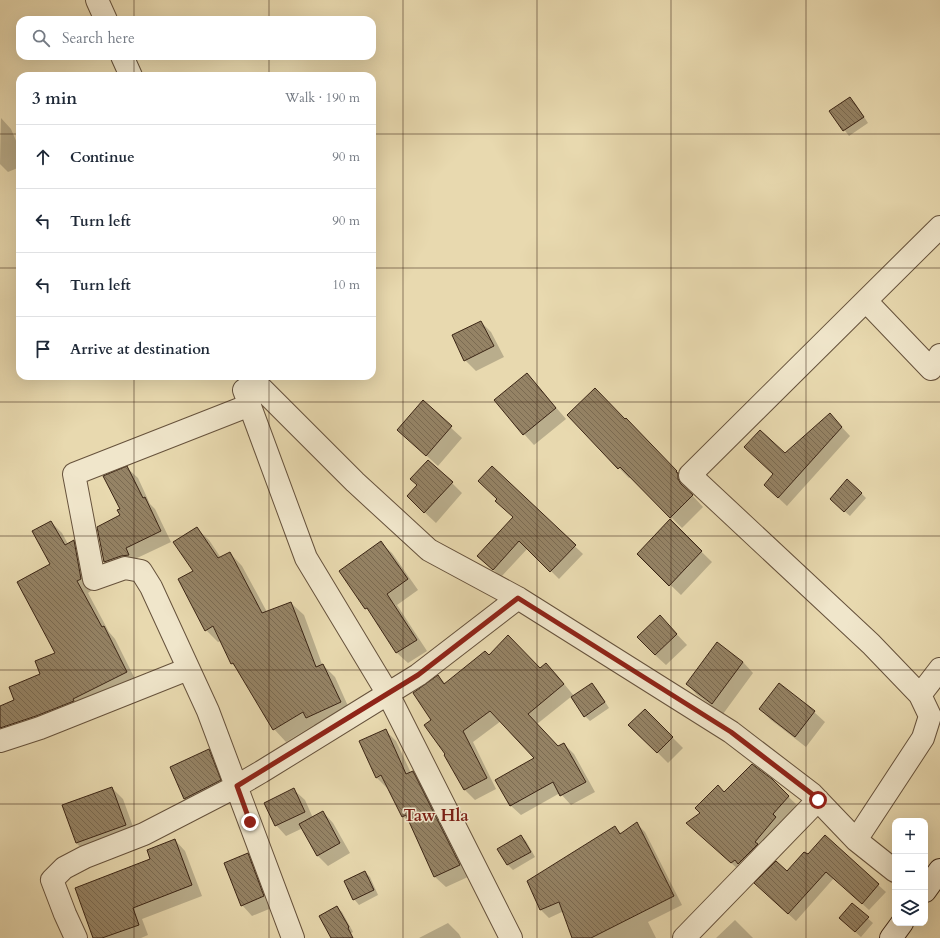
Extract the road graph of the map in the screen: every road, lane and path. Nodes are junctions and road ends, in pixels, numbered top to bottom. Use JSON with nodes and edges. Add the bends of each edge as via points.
{"nodes":[{"id":1,"x":97,"y":0,"type":"edge"},
{"id":2,"x":104,"y":16,"type":"edge"},
{"id":3,"x":124,"y":60,"type":"edge"},
{"id":4,"x":129,"y":72,"type":"edge"},
{"id":5,"x":940,"y":227,"type":"edge"},
{"id":6,"x":866,"y":301,"type":"junction"},
{"id":7,"x":940,"y":355,"type":"edge"},
{"id":8,"x":241,"y":380,"type":"edge"},
{"id":9,"x":253,"y":380,"type":"edge"},
{"id":10,"x":250,"y":405,"type":"junction"},
{"id":11,"x":518,"y":598,"type":"junction"},
{"id":12,"x":188,"y":669,"type":"junction"},
{"id":13,"x":940,"y":669,"type":"edge"},
{"id":14,"x":388,"y":694,"type":"junction"},
{"id":15,"x":920,"y":695,"type":"junction"},
{"id":16,"x":0,"y":741,"type":"edge"},
{"id":17,"x":237,"y":786,"type":"junction"},
{"id":18,"x":818,"y":800,"type":"junction"},
{"id":19,"x":856,"y":840,"type":"junction"},
{"id":20,"x":892,"y":869,"type":"edge"},
{"id":21,"x":940,"y":870,"type":"edge"},
{"id":22,"x":926,"y":890,"type":"edge"},
{"id":23,"x":900,"y":926,"type":"edge"},
{"id":24,"x":76,"y":938,"type":"edge"},
{"id":25,"x":293,"y":938,"type":"edge"},
{"id":26,"x":511,"y":938,"type":"edge"},
{"id":27,"x":684,"y":938,"type":"edge"},
{"id":28,"x":891,"y":938,"type":"edge"}],
"edges":[{"from":1,"to":2,"type":"street"},
{"from":3,"to":4,"type":"street"},
{"from":5,"to":6,"type":"street"},
{"from":6,"to":7,"type":"street","via":[[931,369]]},
{"from":6,"to":15,"type":"street","via":[[690,474],[871,644]]},
{"from":8,"to":10,"type":"street"},
{"from":9,"to":11,"type":"street","via":[[354,482],[429,550]]},
{"from":10,"to":12,"type":"street","via":[[74,474],[94,579],[124,568],[141,571],[151,587]]},
{"from":10,"to":14,"type":"street","via":[[306,558]]},
{"from":11,"to":14,"type":"street","via":[[418,675]]},
{"from":11,"to":18,"type":"street","via":[[731,732]]},
{"from":12,"to":16,"type":"street","via":[[40,728]]},
{"from":12,"to":17,"type":"street","via":[[208,711]]},
{"from":13,"to":15,"type":"street"},
{"from":14,"to":17,"type":"street"},
{"from":14,"to":26,"type":"street"},
{"from":15,"to":19,"type":"street","via":[[930,716],[923,738]]},
{"from":17,"to":24,"type":"street","via":[[144,834],[84,857],[64,868],[52,880]]},
{"from":17,"to":25,"type":"street"},
{"from":18,"to":19,"type":"street"},
{"from":18,"to":27,"type":"street"},
{"from":19,"to":20,"type":"street"},
{"from":21,"to":22,"type":"street"},
{"from":23,"to":28,"type":"street"}]}
